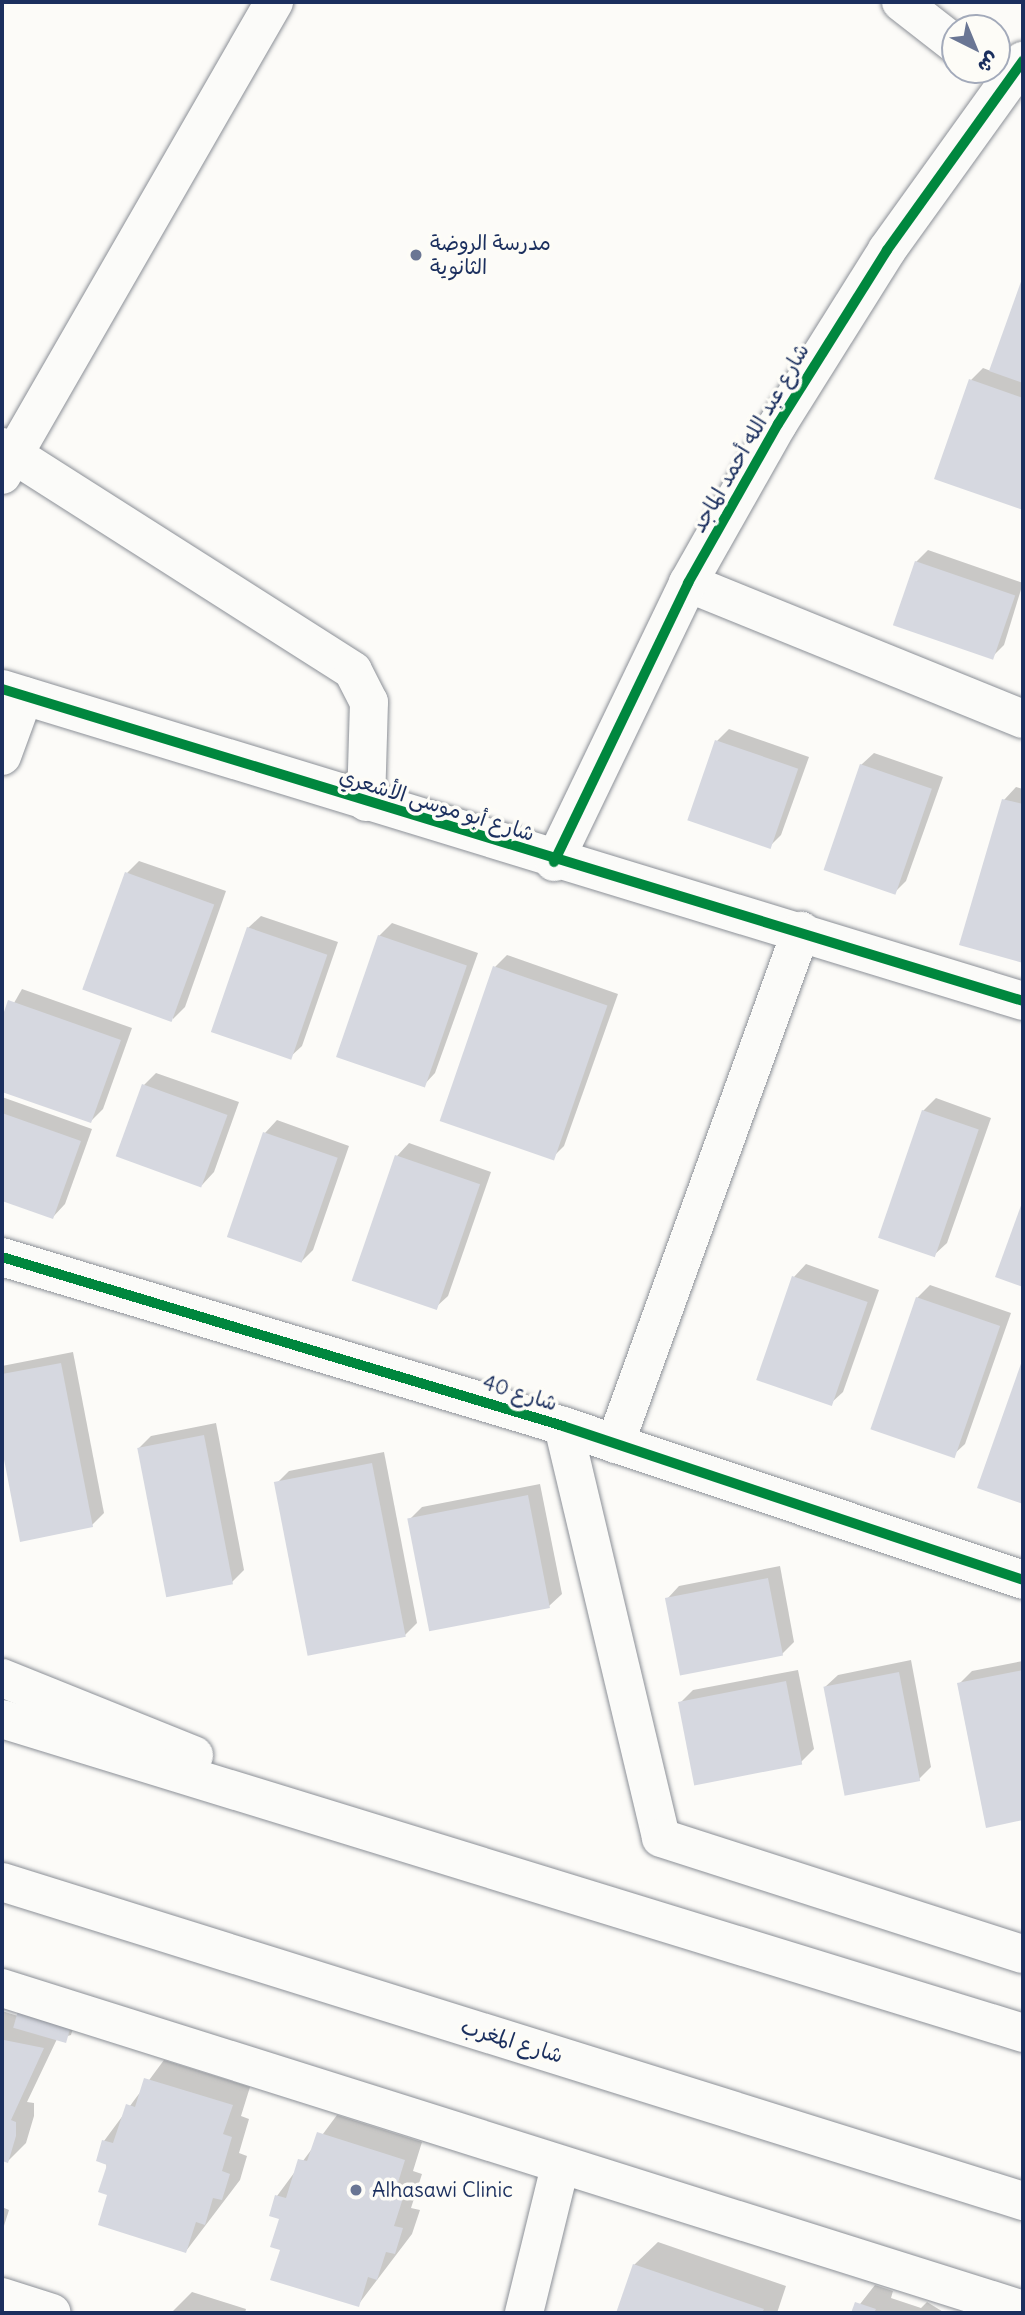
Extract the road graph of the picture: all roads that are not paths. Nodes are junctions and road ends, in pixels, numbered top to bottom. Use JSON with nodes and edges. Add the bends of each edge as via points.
{"nodes":[{"id":1,"x":274,"y":2,"type":"edge"},
{"id":2,"x":901,"y":2,"type":"edge"},
{"id":3,"x":941,"y":33,"type":"edge"},
{"id":4,"x":997,"y":84,"type":"edge"},
{"id":5,"x":6,"y":459,"type":"edge"},
{"id":6,"x":688,"y":583,"type":"junction"},
{"id":7,"x":13,"y":692,"type":"edge"},
{"id":8,"x":1023,"y":719,"type":"edge"},
{"id":9,"x":2,"y":756,"type":"edge"},
{"id":10,"x":366,"y":803,"type":"junction"},
{"id":11,"x":554,"y":862,"type":"junction"},
{"id":12,"x":801,"y":931,"type":"junction"},
{"id":13,"x":1023,"y":1002,"type":"edge"},
{"id":14,"x":2,"y":1257,"type":"edge"},
{"id":15,"x":563,"y":1426,"type":"junction"},
{"id":16,"x":615,"y":1444,"type":"junction"},
{"id":17,"x":1023,"y":1580,"type":"edge"},
{"id":18,"x":2,"y":1678,"type":"edge"},
{"id":19,"x":2,"y":1718,"type":"edge"},
{"id":20,"x":399,"y":1842,"type":"junction"},
{"id":21,"x":2,"y":1882,"type":"edge"},
{"id":22,"x":1023,"y":1954,"type":"edge"},
{"id":23,"x":2,"y":1988,"type":"edge"},
{"id":24,"x":1023,"y":2033,"type":"edge"},
{"id":25,"x":560,"y":2166,"type":"junction"},
{"id":26,"x":1023,"y":2201,"type":"edge"},
{"id":27,"x":2,"y":2297,"type":"edge"},
{"id":28,"x":1023,"y":2310,"type":"edge"},
{"id":29,"x":52,"y":2313,"type":"edge"},
{"id":30,"x":524,"y":2313,"type":"edge"}],
"edges":[{"from":1,"to":5,"type":"main road"},
{"from":2,"to":3,"type":"main road"},
{"from":4,"to":6,"type":"main road","name":"شارع عبد الله أحمد الماجد","via":[[827,343]]},
{"from":5,"to":10,"type":"main road","via":[[353,671],[369,702]]},
{"from":6,"to":8,"type":"main road"},
{"from":6,"to":11,"type":"main road","name":"شارع عبد الله أحمد الماجد"},
{"from":7,"to":9,"type":"main road"},
{"from":7,"to":10,"type":"main road","name":"شارع أبو موسى الأشعري"},
{"from":10,"to":11,"type":"main road","name":"شارع أبو موسى الأشعري"},
{"from":11,"to":12,"type":"main road","name":"شارع أبو موسى الأشعري"},
{"from":12,"to":13,"type":"main road","name":"شارع أبو موسى الأشعري"},
{"from":12,"to":16,"type":"main road"},
{"from":14,"to":15,"type":"main road","name":"شارع 40"},
{"from":15,"to":16,"type":"main road","name":"شارع 40"},
{"from":15,"to":22,"type":"main road","via":[[661,1838]]},
{"from":16,"to":17,"type":"main road","name":"شارع 40"},
{"from":18,"to":20,"type":"main road"},
{"from":19,"to":20,"type":"main road"},
{"from":20,"to":24,"type":"main road"},
{"from":21,"to":26,"type":"main road","name":"شارع المغرب"},
{"from":23,"to":25,"type":"main road"},
{"from":25,"to":28,"type":"main road"},
{"from":25,"to":30,"type":"main road"},
{"from":27,"to":29,"type":"main road"}]}
